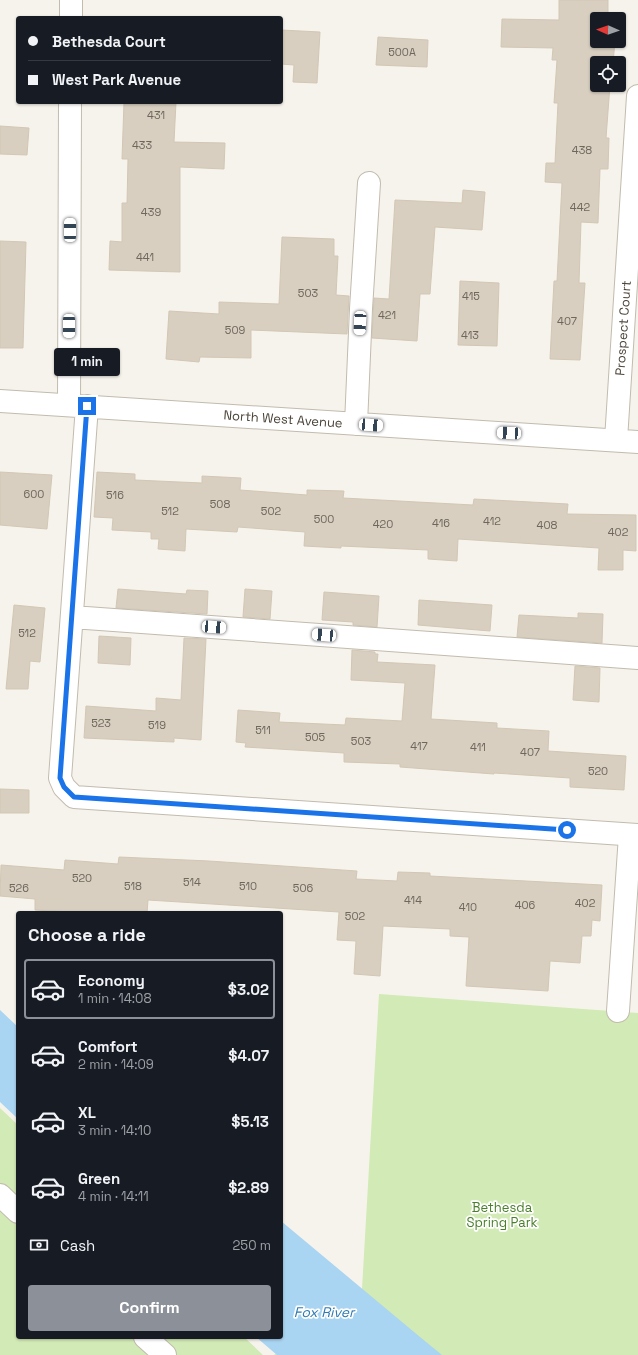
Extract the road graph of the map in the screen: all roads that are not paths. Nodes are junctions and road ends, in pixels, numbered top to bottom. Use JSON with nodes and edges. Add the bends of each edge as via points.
{"nodes":[{"id":1,"x":71,"y":0,"type":"edge"},
{"id":2,"x":70,"y":16,"type":"edge"},
{"id":3,"x":638,"y":96,"type":"edge"},
{"id":4,"x":70,"y":104,"type":"edge"},
{"id":5,"x":369,"y":183,"type":"dead end"},
{"id":6,"x":0,"y":401,"type":"edge"},
{"id":7,"x":78,"y":406,"type":"junction"},
{"id":8,"x":356,"y":424,"type":"junction"},
{"id":9,"x":616,"y":440,"type":"junction"},
{"id":10,"x":638,"y":442,"type":"edge"},
{"id":11,"x":72,"y":617,"type":"junction"},
{"id":12,"x":638,"y":658,"type":"edge"},
{"id":13,"x":634,"y":835,"type":"edge"},
{"id":14,"x":618,"y":1011,"type":"dead end"},
{"id":15,"x":0,"y":1195,"type":"edge"},
{"id":16,"x":16,"y":1210,"type":"edge"},
{"id":17,"x":147,"y":1339,"type":"edge"},
{"id":18,"x":165,"y":1355,"type":"edge"}],
"edges":[{"from":1,"to":2,"type":"street"},
{"from":3,"to":9,"type":"street","name":"Prospect Court"},
{"from":4,"to":7,"type":"street"},
{"from":5,"to":8,"type":"street"},
{"from":6,"to":7,"type":"street","name":"North West Avenue"},
{"from":7,"to":8,"type":"street","name":"North West Avenue"},
{"from":7,"to":11,"type":"street"},
{"from":8,"to":9,"type":"street","name":"North West Avenue"},
{"from":9,"to":10,"type":"street","name":"North West Avenue"},
{"from":11,"to":12,"type":"street"},
{"from":11,"to":13,"type":"street","via":[[60,778],[64,787],[74,797]]},
{"from":13,"to":14,"type":"street"},
{"from":15,"to":16,"type":"street"},
{"from":17,"to":18,"type":"street"}]}
